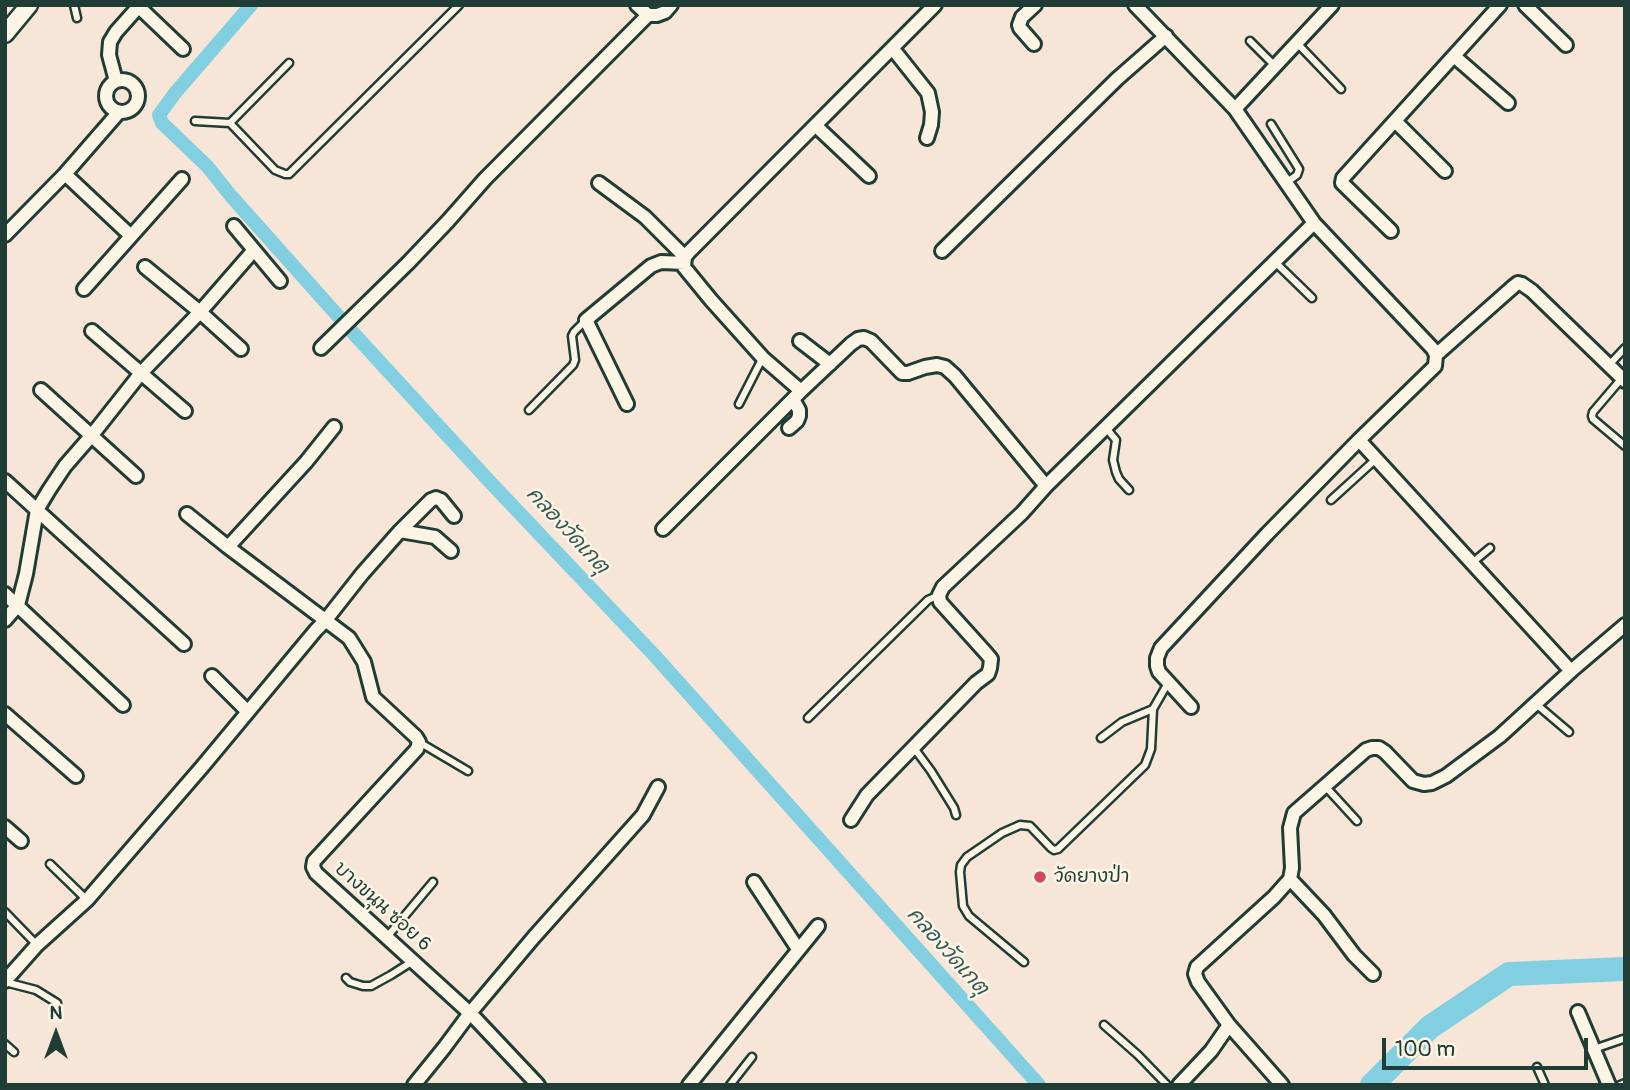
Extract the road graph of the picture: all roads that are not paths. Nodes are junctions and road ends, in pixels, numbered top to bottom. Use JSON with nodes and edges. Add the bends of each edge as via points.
{"nodes":[{"id":1,"x":29,"y":5,"type":"edge"},
{"id":2,"x":74,"y":5,"type":"edge"},
{"id":3,"x":459,"y":5,"type":"edge"},
{"id":4,"x":637,"y":5,"type":"edge"},
{"id":5,"x":671,"y":5,"type":"edge"},
{"id":6,"x":936,"y":5,"type":"edge"},
{"id":7,"x":1035,"y":5,"type":"edge"},
{"id":8,"x":1135,"y":5,"type":"edge"},
{"id":9,"x":1332,"y":5,"type":"edge"},
{"id":10,"x":1500,"y":5,"type":"edge"},
{"id":11,"x":1525,"y":5,"type":"edge"},
{"id":12,"x":140,"y":6,"type":"edge"},
{"id":13,"x":648,"y":15,"type":"junction"},
{"id":14,"x":77,"y":18,"type":"dead end"},
{"id":15,"x":5,"y":34,"type":"edge"},
{"id":16,"x":1166,"y":36,"type":"junction"},
{"id":17,"x":1250,"y":41,"type":"dead end"},
{"id":18,"x":1297,"y":43,"type":"junction"},
{"id":19,"x":1034,"y":44,"type":"dead end"},
{"id":20,"x":1566,"y":45,"type":"dead end"},
{"id":21,"x":893,"y":49,"type":"junction"},
{"id":22,"x":183,"y":50,"type":"dead end"},
{"id":23,"x":1454,"y":56,"type":"junction"},
{"id":24,"x":289,"y":63,"type":"dead end"},
{"id":25,"x":1275,"y":66,"type":"junction"},
{"id":26,"x":116,"y":80,"type":"junction"},
{"id":27,"x":1341,"y":89,"type":"dead end"},
{"id":28,"x":1508,"y":103,"type":"dead end"},
{"id":29,"x":1236,"y":109,"type":"junction"},
{"id":30,"x":119,"y":112,"type":"junction"},
{"id":31,"x":195,"y":121,"type":"dead end"},
{"id":32,"x":1395,"y":121,"type":"junction"},
{"id":33,"x":230,"y":123,"type":"junction"},
{"id":34,"x":1271,"y":124,"type":"dead end"},
{"id":35,"x":816,"y":126,"type":"junction"},
{"id":36,"x":927,"y":138,"type":"dead end"},
{"id":37,"x":1445,"y":171,"type":"dead end"},
{"id":38,"x":65,"y":174,"type":"junction"},
{"id":39,"x":869,"y":176,"type":"dead end"},
{"id":40,"x":182,"y":179,"type":"dead end"},
{"id":41,"x":1287,"y":182,"type":"junction"},
{"id":42,"x":599,"y":183,"type":"dead end"},
{"id":43,"x":1314,"y":223,"type":"junction"},
{"id":44,"x":234,"y":226,"type":"dead end"},
{"id":45,"x":1391,"y":231,"type":"dead end"},
{"id":46,"x":5,"y":235,"type":"edge"},
{"id":47,"x":131,"y":236,"type":"junction"},
{"id":48,"x":254,"y":250,"type":"junction"},
{"id":49,"x":942,"y":251,"type":"dead end"},
{"id":50,"x":685,"y":260,"type":"junction"},
{"id":51,"x":1275,"y":262,"type":"junction"},
{"id":52,"x":145,"y":267,"type":"dead end"},
{"id":53,"x":280,"y":281,"type":"dead end"},
{"id":54,"x":84,"y":289,"type":"dead end"},
{"id":55,"x":1311,"y":298,"type":"dead end"},
{"id":56,"x":200,"y":312,"type":"junction"},
{"id":57,"x":586,"y":320,"type":"junction"},
{"id":58,"x":92,"y":331,"type":"dead end"},
{"id":59,"x":800,"y":341,"type":"dead end"},
{"id":60,"x":321,"y":348,"type":"dead end"},
{"id":61,"x":1625,"y":348,"type":"edge"},
{"id":62,"x":241,"y":349,"type":"dead end"},
{"id":63,"x":1436,"y":355,"type":"junction"},
{"id":64,"x":763,"y":358,"type":"junction"},
{"id":65,"x":830,"y":364,"type":"junction"},
{"id":66,"x":1609,"y":365,"type":"junction"},
{"id":67,"x":141,"y":373,"type":"junction"},
{"id":68,"x":1624,"y":380,"type":"edge"},
{"id":69,"x":41,"y":390,"type":"dead end"},
{"id":70,"x":797,"y":395,"type":"junction"},
{"id":71,"x":627,"y":404,"type":"dead end"},
{"id":72,"x":739,"y":404,"type":"dead end"},
{"id":73,"x":529,"y":410,"type":"dead end"},
{"id":74,"x":186,"y":411,"type":"dead end"},
{"id":75,"x":334,"y":427,"type":"dead end"},
{"id":76,"x":789,"y":428,"type":"dead end"},
{"id":77,"x":1106,"y":428,"type":"junction"},
{"id":78,"x":92,"y":435,"type":"junction"},
{"id":79,"x":1359,"y":440,"type":"junction"},
{"id":80,"x":1625,"y":446,"type":"edge"},
{"id":81,"x":1376,"y":459,"type":"junction"},
{"id":82,"x":136,"y":476,"type":"dead end"},
{"id":83,"x":5,"y":481,"type":"edge"},
{"id":84,"x":1046,"y":486,"type":"junction"},
{"id":85,"x":1129,"y":490,"type":"dead end"},
{"id":86,"x":1331,"y":500,"type":"dead end"},
{"id":87,"x":37,"y":510,"type":"junction"},
{"id":88,"x":187,"y":514,"type":"dead end"},
{"id":89,"x":454,"y":516,"type":"dead end"},
{"id":90,"x":663,"y":529,"type":"dead end"},
{"id":91,"x":400,"y":531,"type":"junction"},
{"id":92,"x":228,"y":547,"type":"junction"},
{"id":93,"x":1490,"y":548,"type":"dead end"},
{"id":94,"x":451,"y":551,"type":"dead end"},
{"id":95,"x":1472,"y":564,"type":"junction"},
{"id":96,"x":5,"y":594,"type":"edge"},
{"id":97,"x":939,"y":595,"type":"junction"},
{"id":98,"x":18,"y":606,"type":"junction"},
{"id":99,"x":5,"y":620,"type":"edge"},
{"id":100,"x":325,"y":621,"type":"junction"},
{"id":101,"x":1625,"y":625,"type":"edge"},
{"id":102,"x":184,"y":644,"type":"dead end"},
{"id":103,"x":1571,"y":671,"type":"junction"},
{"id":104,"x":212,"y":676,"type":"dead end"},
{"id":105,"x":1168,"y":683,"type":"junction"},
{"id":106,"x":1536,"y":704,"type":"junction"},
{"id":107,"x":122,"y":705,"type":"dead end"},
{"id":108,"x":1191,"y":707,"type":"dead end"},
{"id":109,"x":1153,"y":709,"type":"junction"},
{"id":110,"x":248,"y":712,"type":"junction"},
{"id":111,"x":5,"y":714,"type":"edge"},
{"id":112,"x":808,"y":718,"type":"dead end"},
{"id":113,"x":1569,"y":732,"type":"dead end"},
{"id":114,"x":1101,"y":738,"type":"dead end"},
{"id":115,"x":419,"y":742,"type":"junction"},
{"id":116,"x":912,"y":747,"type":"junction"},
{"id":117,"x":468,"y":771,"type":"dead end"},
{"id":118,"x":76,"y":776,"type":"dead end"},
{"id":119,"x":1325,"y":786,"type":"junction"},
{"id":120,"x":658,"y":788,"type":"dead end"},
{"id":121,"x":956,"y":815,"type":"dead end"},
{"id":122,"x":851,"y":820,"type":"dead end"},
{"id":123,"x":1357,"y":821,"type":"dead end"},
{"id":124,"x":5,"y":827,"type":"edge"},
{"id":125,"x":21,"y":841,"type":"dead end"},
{"id":126,"x":50,"y":864,"type":"dead end"},
{"id":127,"x":1290,"y":879,"type":"junction"},
{"id":128,"x":433,"y":882,"type":"dead end"},
{"id":129,"x":754,"y":882,"type":"dead end"},
{"id":130,"x":87,"y":900,"type":"junction"},
{"id":131,"x":5,"y":912,"type":"edge"},
{"id":132,"x":818,"y":926,"type":"dead end"},
{"id":133,"x":387,"y":937,"type":"junction"},
{"id":134,"x":37,"y":945,"type":"junction"},
{"id":135,"x":798,"y":949,"type":"junction"},
{"id":136,"x":413,"y":961,"type":"junction"},
{"id":137,"x":1024,"y":962,"type":"dead end"},
{"id":138,"x":1373,"y":974,"type":"dead end"},
{"id":139,"x":346,"y":978,"type":"dead end"},
{"id":140,"x":5,"y":982,"type":"edge"},
{"id":141,"x":57,"y":1003,"type":"dead end"},
{"id":142,"x":1578,"y":1012,"type":"dead end"},
{"id":143,"x":470,"y":1013,"type":"junction"},
{"id":144,"x":1104,"y":1025,"type":"dead end"},
{"id":145,"x":1229,"y":1025,"type":"junction"},
{"id":146,"x":1623,"y":1039,"type":"edge"},
{"id":147,"x":5,"y":1044,"type":"edge"},
{"id":148,"x":1594,"y":1049,"type":"junction"},
{"id":149,"x":14,"y":1052,"type":"dead end"},
{"id":150,"x":752,"y":1057,"type":"dead end"},
{"id":151,"x":1537,"y":1067,"type":"dead end"},
{"id":152,"x":1625,"y":1083,"type":"edge"},
{"id":153,"x":414,"y":1085,"type":"edge"},
{"id":154,"x":538,"y":1085,"type":"edge"},
{"id":155,"x":689,"y":1085,"type":"edge"},
{"id":156,"x":730,"y":1085,"type":"edge"},
{"id":157,"x":1167,"y":1085,"type":"edge"},
{"id":158,"x":1179,"y":1085,"type":"edge"},
{"id":159,"x":1282,"y":1085,"type":"edge"},
{"id":160,"x":1545,"y":1085,"type":"edge"},
{"id":161,"x":1609,"y":1085,"type":"edge"},
{"id":162,"x":1620,"y":1085,"type":"edge"}],
"edges":[{"from":1,"to":15,"type":"street"},
{"from":2,"to":14,"type":"lane"},
{"from":3,"to":33,"type":"lane","via":[[289,174],[275,170]]},
{"from":4,"to":13,"type":"street"},
{"from":5,"to":13,"type":"street","via":[[665,12]]},
{"from":6,"to":21,"type":"street"},
{"from":7,"to":19,"type":"street","via":[[1019,25]]},
{"from":8,"to":16,"type":"street"},
{"from":9,"to":18,"type":"street"},
{"from":10,"to":23,"type":"street"},
{"from":11,"to":20,"type":"street"},
{"from":12,"to":22,"type":"street"},
{"from":12,"to":26,"type":"street","via":[[110,42]]},
{"from":13,"to":60,"type":"street"},
{"from":16,"to":29,"type":"street"},
{"from":16,"to":49,"type":"street"},
{"from":17,"to":25,"type":"lane"},
{"from":18,"to":25,"type":"street"},
{"from":18,"to":27,"type":"lane"},
{"from":21,"to":35,"type":"street"},
{"from":21,"to":36,"type":"street","via":[[928,93],[932,111]]},
{"from":23,"to":28,"type":"street"},
{"from":23,"to":32,"type":"street"},
{"from":24,"to":33,"type":"lane"},
{"from":25,"to":29,"type":"street"},
{"from":26,"to":30,"type":"street","via":[[105,98]]},
{"from":26,"to":30,"type":"street","via":[[130,82],[138,93],[134,107]]},
{"from":29,"to":41,"type":"street"},
{"from":30,"to":38,"type":"street"},
{"from":31,"to":33,"type":"lane"},
{"from":32,"to":37,"type":"street"},
{"from":32,"to":45,"type":"street","via":[[1341,180]]},
{"from":34,"to":41,"type":"lane","via":[[1299,169]]},
{"from":35,"to":39,"type":"street"},
{"from":35,"to":50,"type":"street"},
{"from":38,"to":46,"type":"street"},
{"from":38,"to":47,"type":"street"},
{"from":40,"to":47,"type":"street"},
{"from":41,"to":43,"type":"street"},
{"from":42,"to":50,"type":"street","via":[[645,217]]},
{"from":43,"to":51,"type":"street"},
{"from":43,"to":63,"type":"street"},
{"from":44,"to":48,"type":"street"},
{"from":47,"to":54,"type":"street"},
{"from":48,"to":53,"type":"street"},
{"from":48,"to":56,"type":"street"},
{"from":50,"to":57,"type":"street","via":[[651,266]]},
{"from":50,"to":64,"type":"street","via":[[687,271]]},
{"from":51,"to":55,"type":"lane"},
{"from":51,"to":77,"type":"street"},
{"from":52,"to":56,"type":"street"},
{"from":56,"to":62,"type":"street"},
{"from":56,"to":67,"type":"street"},
{"from":57,"to":71,"type":"street"},
{"from":57,"to":73,"type":"lane","via":[[573,332],[573,365]]},
{"from":58,"to":67,"type":"street"},
{"from":59,"to":65,"type":"street"},
{"from":61,"to":66,"type":"lane"},
{"from":63,"to":66,"type":"street","via":[[1518,283]]},
{"from":63,"to":79,"type":"street","via":[[1435,366]]},
{"from":64,"to":70,"type":"street"},
{"from":64,"to":72,"type":"lane"},
{"from":65,"to":70,"type":"street"},
{"from":65,"to":84,"type":"street","via":[[864,338],[902,373],[945,367]]},
{"from":66,"to":68,"type":"street"},
{"from":67,"to":74,"type":"street"},
{"from":67,"to":78,"type":"street"},
{"from":68,"to":80,"type":"lane","via":[[1592,416]]},
{"from":69,"to":78,"type":"street"},
{"from":70,"to":76,"type":"street","via":[[799,416]]},
{"from":70,"to":90,"type":"street"},
{"from":75,"to":92,"type":"street"},
{"from":77,"to":84,"type":"street"},
{"from":77,"to":85,"type":"lane","via":[[1116,440],[1116,472]]},
{"from":78,"to":82,"type":"street"},
{"from":78,"to":87,"type":"street"},
{"from":79,"to":81,"type":"street"},
{"from":79,"to":105,"type":"street","via":[[1161,648],[1157,666]]},
{"from":81,"to":86,"type":"lane"},
{"from":81,"to":95,"type":"street"},
{"from":83,"to":87,"type":"street"},
{"from":84,"to":97,"type":"street"},
{"from":87,"to":98,"type":"street"},
{"from":87,"to":102,"type":"street"},
{"from":88,"to":92,"type":"street"},
{"from":89,"to":91,"type":"street","via":[[440,499],[430,499]]},
{"from":91,"to":94,"type":"street","via":[[435,537]]},
{"from":91,"to":100,"type":"street"},
{"from":92,"to":100,"type":"street"},
{"from":93,"to":95,"type":"lane"},
{"from":95,"to":103,"type":"street"},
{"from":96,"to":98,"type":"street"},
{"from":97,"to":112,"type":"lane","via":[[928,600]]},
{"from":97,"to":116,"type":"street","via":[[940,602],[991,659],[990,668]]},
{"from":98,"to":99,"type":"street"},
{"from":98,"to":107,"type":"street"},
{"from":100,"to":110,"type":"street"},
{"from":100,"to":115,"type":"street","via":[[349,638],[364,662],[373,696]]},
{"from":101,"to":103,"type":"street"},
{"from":103,"to":106,"type":"street"},
{"from":104,"to":110,"type":"street"},
{"from":105,"to":108,"type":"street"},
{"from":105,"to":109,"type":"lane"},
{"from":106,"to":113,"type":"lane"},
{"from":106,"to":119,"type":"street","via":[[1433,783],[1413,781],[1385,752],[1372,748]]},
{"from":109,"to":114,"type":"lane","via":[[1122,722]]},
{"from":109,"to":137,"type":"lane","via":[[1151,749],[1145,765],[1058,849],[1051,848],[1030,826],[1020,825],[961,865],[963,906],[969,916]]},
{"from":110,"to":130,"type":"street"},
{"from":111,"to":118,"type":"street"},
{"from":115,"to":117,"type":"lane"},
{"from":115,"to":133,"type":"street","name":"บางขนุน ซอย 6","via":[[313,867]]},
{"from":116,"to":121,"type":"lane"},
{"from":116,"to":122,"type":"street","via":[[867,794]]},
{"from":119,"to":123,"type":"lane"},
{"from":119,"to":127,"type":"street","via":[[1294,813]]},
{"from":120,"to":143,"type":"street","via":[[643,815]]},
{"from":124,"to":125,"type":"street"},
{"from":126,"to":130,"type":"lane"},
{"from":127,"to":138,"type":"street"},
{"from":127,"to":145,"type":"street","via":[[1197,967],[1198,982]]},
{"from":128,"to":133,"type":"lane"},
{"from":129,"to":135,"type":"street"},
{"from":130,"to":134,"type":"street"},
{"from":131,"to":134,"type":"lane"},
{"from":132,"to":135,"type":"street"},
{"from":133,"to":136,"type":"street","name":"บางขนุน ซอย 6"},
{"from":134,"to":140,"type":"street"},
{"from":135,"to":155,"type":"street"},
{"from":136,"to":139,"type":"lane","via":[[371,986]]},
{"from":136,"to":143,"type":"street","name":"บางขนุน ซอย 6"},
{"from":140,"to":141,"type":"lane","via":[[36,990]]},
{"from":142,"to":148,"type":"street"},
{"from":143,"to":153,"type":"street"},
{"from":143,"to":154,"type":"street","name":"บางขนุน ซอย 6"},
{"from":144,"to":157,"type":"lane"},
{"from":145,"to":158,"type":"street"},
{"from":145,"to":159,"type":"street"},
{"from":146,"to":148,"type":"lane"},
{"from":147,"to":149,"type":"lane"},
{"from":148,"to":161,"type":"street"},
{"from":150,"to":156,"type":"lane"},
{"from":151,"to":160,"type":"lane"},
{"from":152,"to":162,"type":"lane"}]}
